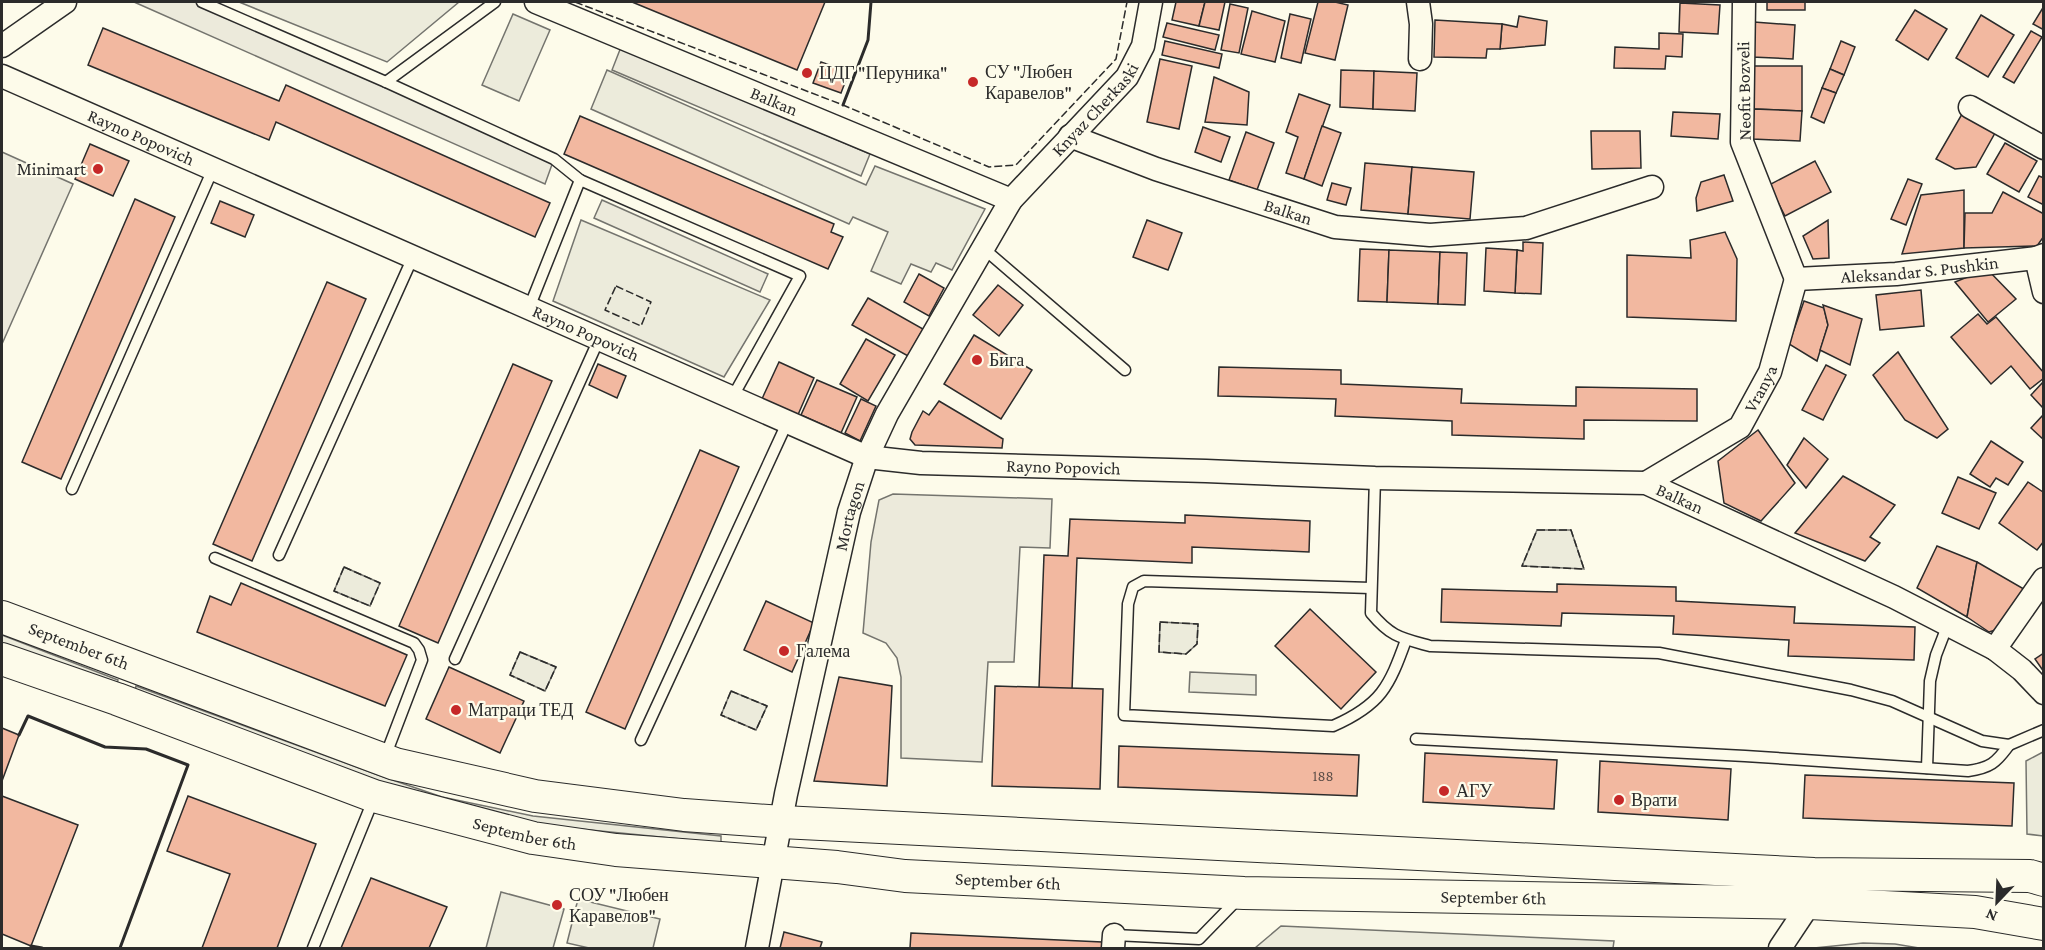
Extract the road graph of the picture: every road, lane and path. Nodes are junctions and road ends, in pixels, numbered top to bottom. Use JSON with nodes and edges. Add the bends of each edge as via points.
{"nodes":[{"id":1,"x":66,"y":2,"type":"edge"},
{"id":2,"x":202,"y":2,"type":"edge"},
{"id":3,"x":495,"y":2,"type":"edge"},
{"id":4,"x":536,"y":2,"type":"edge"},
{"id":5,"x":1151,"y":2,"type":"edge"},
{"id":6,"x":1418,"y":2,"type":"edge"},
{"id":7,"x":1744,"y":2,"type":"edge"},
{"id":8,"x":2,"y":46,"type":"edge"},
{"id":9,"x":1420,"y":59,"type":"dead end"},
{"id":10,"x":2,"y":76,"type":"edge"},
{"id":11,"x":386,"y":82,"type":"junction"},
{"id":12,"x":1970,"y":107,"type":"dead end"},
{"id":13,"x":1070,"y":136,"type":"junction"},
{"id":14,"x":2043,"y":148,"type":"edge"},
{"id":15,"x":213,"y":169,"type":"junction"},
{"id":16,"x":580,"y":180,"type":"junction"},
{"id":17,"x":1652,"y":187,"type":"dead end"},
{"id":18,"x":1011,"y":200,"type":"junction"},
{"id":19,"x":983,"y":247,"type":"junction"},
{"id":20,"x":413,"y":257,"type":"junction"},
{"id":21,"x":2040,"y":257,"type":"edge"},
{"id":22,"x":1796,"y":279,"type":"junction"},
{"id":23,"x":2043,"y":292,"type":"edge"},
{"id":24,"x":529,"y":308,"type":"junction"},
{"id":25,"x":599,"y":339,"type":"junction"},
{"id":26,"x":1125,"y":370,"type":"dead end"},
{"id":27,"x":732,"y":398,"type":"junction"},
{"id":28,"x":787,"y":423,"type":"junction"},
{"id":29,"x":867,"y":457,"type":"junction"},
{"id":30,"x":1196,"y":471,"type":"joint"},
{"id":31,"x":1375,"y":478,"type":"junction"},
{"id":32,"x":1646,"y":483,"type":"junction"},
{"id":33,"x":72,"y":489,"type":"dead end"},
{"id":34,"x":279,"y":555,"type":"dead end"},
{"id":35,"x":215,"y":558,"type":"dead end"},
{"id":36,"x":2043,"y":579,"type":"edge"},
{"id":37,"x":1371,"y":588,"type":"junction"},
{"id":38,"x":2,"y":617,"type":"edge"},
{"id":39,"x":1948,"y":624,"type":"junction"},
{"id":40,"x":1406,"y":640,"type":"junction"},
{"id":41,"x":1995,"y":649,"type":"junction"},
{"id":42,"x":455,"y":658,"type":"dead end"},
{"id":43,"x":2,"y":659,"type":"edge"},
{"id":44,"x":2043,"y":693,"type":"edge"},
{"id":45,"x":1929,"y":717,"type":"junction"},
{"id":46,"x":2043,"y":730,"type":"edge"},
{"id":47,"x":1416,"y":739,"type":"dead end"},
{"id":48,"x":641,"y":740,"type":"dead end"},
{"id":49,"x":2009,"y":745,"type":"junction"},
{"id":50,"x":384,"y":760,"type":"junction"},
{"id":51,"x":1927,"y":768,"type":"junction"},
{"id":52,"x":374,"y":796,"type":"junction"},
{"id":53,"x":782,"y":822,"type":"junction"},
{"id":54,"x":774,"y":863,"type":"junction"},
{"id":55,"x":2043,"y":880,"type":"edge"},
{"id":56,"x":1244,"y":893,"type":"junction"},
{"id":57,"x":1810,"y":903,"type":"junction"},
{"id":58,"x":2043,"y":924,"type":"edge"},
{"id":59,"x":1113,"y":942,"type":"edge"},
{"id":60,"x":313,"y":948,"type":"edge"},
{"id":61,"x":757,"y":948,"type":"edge"},
{"id":62,"x":1780,"y":948,"type":"edge"}],
"edges":[{"from":1,"to":8,"type":"street"},
{"from":2,"to":11,"type":"lane"},
{"from":3,"to":11,"type":"lane"},
{"from":4,"to":18,"type":"street","name":"Balkan"},
{"from":5,"to":13,"type":"street","name":"Knyaz Cherkaski","via":[[1143,46],[1127,77]]},
{"from":6,"to":9,"type":"street"},
{"from":7,"to":22,"type":"street","name":"Neofit Bozveli","via":[[1742,141]]},
{"from":10,"to":15,"type":"street","name":"Rayno Popovich"},
{"from":11,"to":16,"type":"lane","via":[[554,159]]},
{"from":12,"to":14,"type":"street"},
{"from":13,"to":17,"type":"street","name":"Balkan","via":[[1156,169],[1335,227],[1430,235],[1526,228]]},
{"from":13,"to":18,"type":"street","name":"Knyaz Cherkaski"},
{"from":15,"to":20,"type":"street","name":"Rayno Popovich"},
{"from":15,"to":33,"type":"lane"},
{"from":16,"to":24,"type":"lane"},
{"from":16,"to":27,"type":"lane","via":[[800,276]]},
{"from":18,"to":19,"type":"street","name":"Mortagon"},
{"from":19,"to":26,"type":"lane"},
{"from":19,"to":29,"type":"street","name":"Mortagon","via":[[887,414]]},
{"from":20,"to":24,"type":"street","name":"Rayno Popovich"},
{"from":20,"to":34,"type":"lane"},
{"from":21,"to":22,"type":"street","name":"Aleksandar S. Pushkin","via":[[1896,274]]},
{"from":21,"to":23,"type":"street"},
{"from":22,"to":32,"type":"street","name":"Vranya","via":[[1770,372],[1740,427]]},
{"from":24,"to":25,"type":"street","name":"Rayno Popovich"},
{"from":25,"to":27,"type":"street","name":"Rayno Popovich"},
{"from":25,"to":42,"type":"lane"},
{"from":27,"to":28,"type":"street","name":"Rayno Popovich"},
{"from":28,"to":29,"type":"street","name":"Rayno Popovich"},
{"from":28,"to":48,"type":"lane"},
{"from":29,"to":30,"type":"street","name":"Rayno Popovich","via":[[921,463]]},
{"from":29,"to":53,"type":"street","name":"Mortagon","via":[[851,504]]},
{"from":30,"to":31,"type":"street","name":"Balkan"},
{"from":31,"to":32,"type":"street","name":"Balkan"},
{"from":31,"to":37,"type":"lane"},
{"from":32,"to":39,"type":"street","name":"Balkan"},
{"from":35,"to":50,"type":"lane","via":[[414,643],[422,660]]},
{"from":36,"to":41,"type":"street"},
{"from":37,"to":40,"type":"lane","via":[[1371,613],[1386,631]]},
{"from":37,"to":40,"type":"lane","via":[[1144,581],[1133,587],[1128,604],[1124,715],[1333,726],[1372,704],[1393,675]]},
{"from":38,"to":50,"type":"main road","name":"September 6th"},
{"from":39,"to":41,"type":"street","name":"Balkan"},
{"from":39,"to":45,"type":"lane","via":[[1930,681]]},
{"from":40,"to":45,"type":"lane","via":[[1430,646],[1659,653],[1851,690],[1892,701]]},
{"from":41,"to":44,"type":"street","name":"Balkan"},
{"from":43,"to":52,"type":"main road","name":"September 6th"},
{"from":45,"to":49,"type":"lane","via":[[1982,741]]},
{"from":45,"to":51,"type":"lane"},
{"from":46,"to":49,"type":"lane"},
{"from":47,"to":51,"type":"lane"},
{"from":49,"to":51,"type":"lane","via":[[1986,769]]},
{"from":50,"to":53,"type":"main road","name":"September 6th","via":[[534,796],[684,815]]},
{"from":52,"to":54,"type":"main road","name":"September 6th","via":[[533,838],[616,850]]},
{"from":52,"to":60,"type":"lane"},
{"from":53,"to":54,"type":"street","name":"Mortagon"},
{"from":53,"to":55,"type":"main road","name":"September 6th","via":[[1814,874],[2030,876]]},
{"from":54,"to":56,"type":"main road","name":"September 6th","via":[[905,876]]},
{"from":54,"to":61,"type":"street","name":"Mortagon"},
{"from":56,"to":57,"type":"main road","name":"September 6th"},
{"from":56,"to":59,"type":"lane","via":[[1199,939]]},
{"from":57,"to":58,"type":"main road","name":"September 6th","via":[[1975,912]]},
{"from":57,"to":62,"type":"street"}]}
